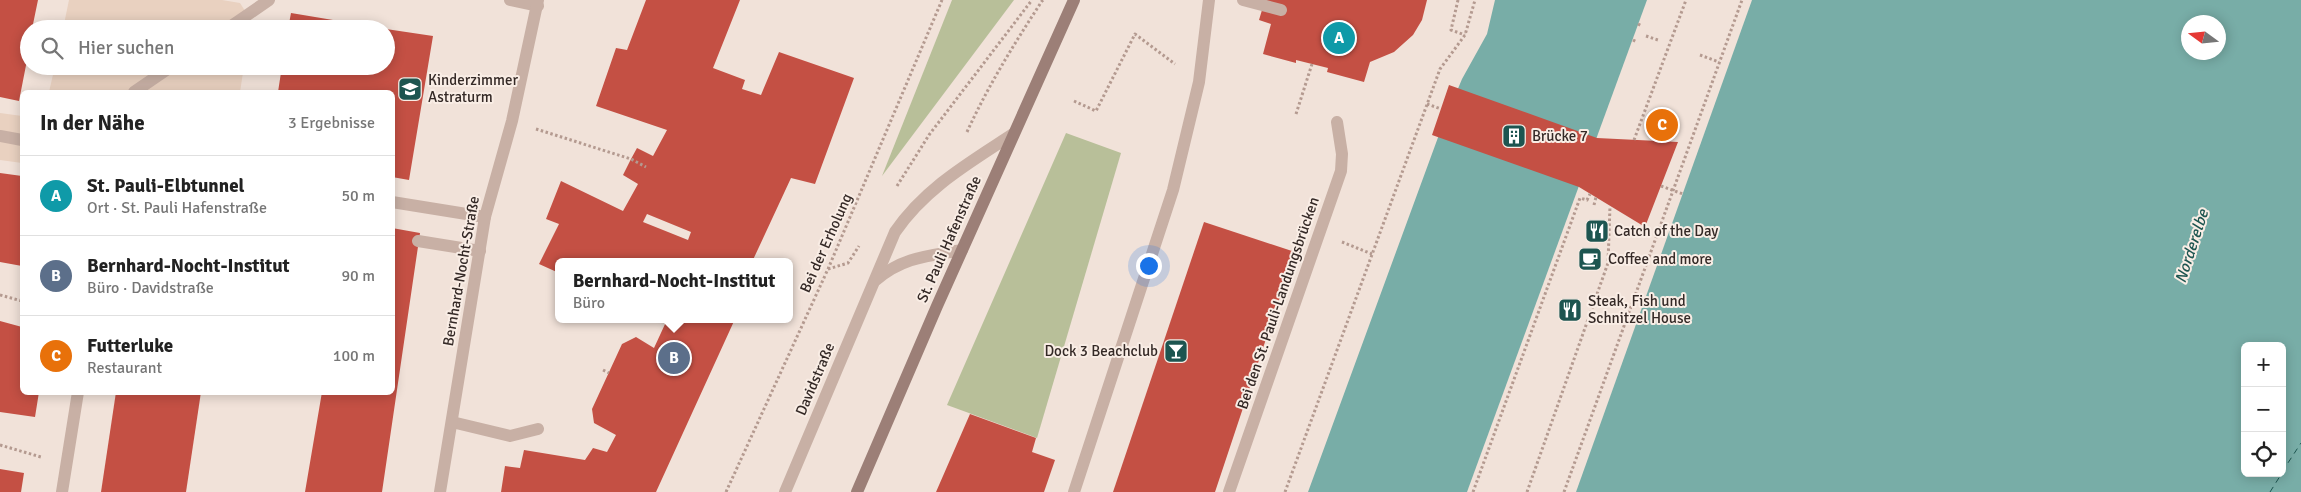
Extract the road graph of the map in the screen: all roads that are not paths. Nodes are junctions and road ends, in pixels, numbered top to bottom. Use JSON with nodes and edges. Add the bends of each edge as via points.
{"nodes":[{"id":1,"x":269,"y":0,"type":"edge"},
{"id":2,"x":510,"y":0,"type":"edge"},
{"id":3,"x":1074,"y":0,"type":"edge"},
{"id":4,"x":1209,"y":0,"type":"edge"},
{"id":5,"x":1243,"y":0,"type":"edge"},
{"id":6,"x":538,"y":3,"type":"edge"},
{"id":7,"x":1281,"y":10,"type":"dead end"},
{"id":8,"x":240,"y":20,"type":"edge"},
{"id":9,"x":159,"y":75,"type":"edge"},
{"id":10,"x":137,"y":90,"type":"edge"},
{"id":11,"x":1337,"y":122,"type":"dead end"},
{"id":12,"x":1014,"y":134,"type":"junction"},
{"id":13,"x":0,"y":136,"type":"edge"},
{"id":14,"x":20,"y":140,"type":"edge"},
{"id":15,"x":395,"y":202,"type":"edge"},
{"id":16,"x":485,"y":217,"type":"junction"},
{"id":17,"x":418,"y":241,"type":"dead end"},
{"id":18,"x":480,"y":250,"type":"junction"},
{"id":19,"x":962,"y":250,"type":"junction"},
{"id":20,"x":876,"y":280,"type":"junction"},
{"id":21,"x":78,"y":395,"type":"edge"},
{"id":22,"x":452,"y":422,"type":"junction"},
{"id":23,"x":538,"y":429,"type":"dead end"},
{"id":24,"x":62,"y":492,"type":"edge"},
{"id":25,"x":440,"y":492,"type":"edge"},
{"id":26,"x":785,"y":492,"type":"edge"},
{"id":27,"x":857,"y":492,"type":"edge"},
{"id":28,"x":1074,"y":492,"type":"edge"},
{"id":29,"x":1229,"y":492,"type":"edge"}],
"edges":[{"from":1,"to":8,"type":"street"},
{"from":2,"to":6,"type":"street"},
{"from":3,"to":12,"type":"main road","name":"St. Pauli Hafenstraße"},
{"from":4,"to":28,"type":"street","via":[[1199,82],[1173,190]]},
{"from":5,"to":7,"type":"street"},
{"from":6,"to":16,"type":"street","name":"Bernhard-Nocht-Straße","via":[[512,122]]},
{"from":9,"to":10,"type":"street"},
{"from":11,"to":29,"type":"street","name":"Bei den St. Pauli-Landungsbrücken","via":[[1341,171]]},
{"from":12,"to":19,"type":"main road","name":"St. Pauli Hafenstraße"},
{"from":12,"to":20,"type":"street","name":"Davidstraße","via":[[948,176],[916,204],[888,244]]},
{"from":13,"to":14,"type":"street"},
{"from":15,"to":16,"type":"street"},
{"from":16,"to":18,"type":"street","name":"Bernhard-Nocht-Straße"},
{"from":17,"to":18,"type":"street"},
{"from":18,"to":22,"type":"street","name":"Bernhard-Nocht-Straße"},
{"from":19,"to":20,"type":"street","via":[[904,261]]},
{"from":19,"to":27,"type":"main road","name":"St. Pauli Hafenstraße"},
{"from":20,"to":26,"type":"street","name":"Davidstraße"},
{"from":21,"to":24,"type":"street"},
{"from":22,"to":23,"type":"street","via":[[510,436]]},
{"from":22,"to":25,"type":"street","name":"Bernhard-Nocht-Straße"}]}
